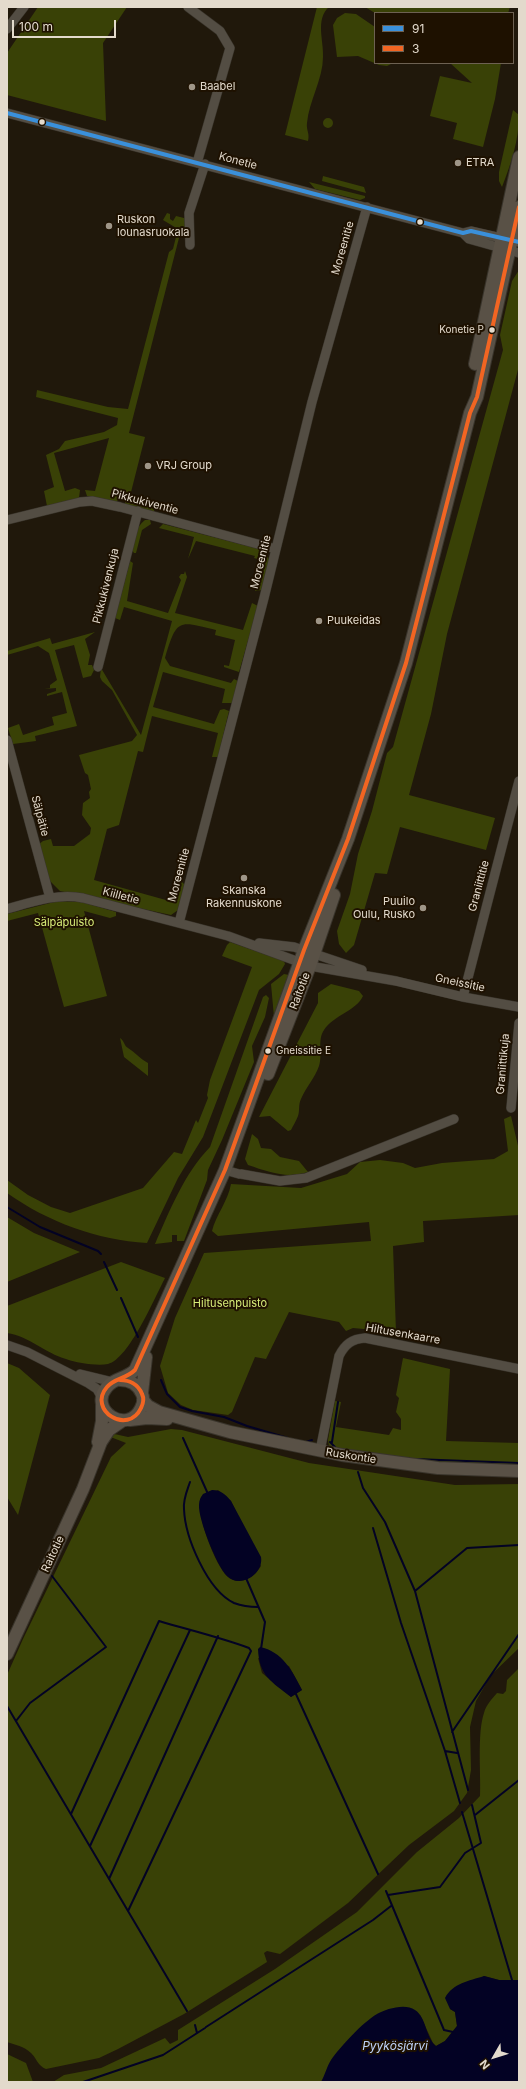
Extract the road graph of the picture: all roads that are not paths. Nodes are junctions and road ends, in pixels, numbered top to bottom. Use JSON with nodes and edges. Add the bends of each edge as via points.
{"nodes":[{"id":1,"x":188,"y":7,"type":"edge"},
{"id":2,"x":19,"y":9,"type":"edge"},
{"id":3,"x":7,"y":29,"type":"edge"},
{"id":4,"x":7,"y":113,"type":"edge"},
{"id":5,"x":519,"y":157,"type":"edge"},
{"id":6,"x":201,"y":163,"type":"junction"},
{"id":7,"x":367,"y":207,"type":"junction"},
{"id":8,"x":519,"y":207,"type":"edge"},
{"id":9,"x":190,"y":245,"type":"dead end"},
{"id":10,"x":510,"y":245,"type":"edge"},
{"id":11,"x":138,"y":511,"type":"junction"},
{"id":12,"x":7,"y":520,"type":"edge"},
{"id":13,"x":276,"y":549,"type":"junction"},
{"id":14,"x":98,"y":667,"type":"dead end"},
{"id":15,"x":7,"y":740,"type":"edge"},
{"id":16,"x":519,"y":781,"type":"edge"},
{"id":17,"x":50,"y":898,"type":"junction"},
{"id":18,"x":7,"y":909,"type":"edge"},
{"id":19,"x":179,"y":923,"type":"junction"},
{"id":20,"x":228,"y":936,"type":"junction"},
{"id":21,"x":309,"y":952,"type":"junction"},
{"id":22,"x":305,"y":964,"type":"junction"},
{"id":23,"x":396,"y":981,"type":"junction"},
{"id":24,"x":463,"y":997,"type":"junction"},
{"id":25,"x":519,"y":1007,"type":"edge"},
{"id":26,"x":519,"y":1023,"type":"edge"},
{"id":27,"x":512,"y":1108,"type":"dead end"},
{"id":28,"x":454,"y":1119,"type":"dead end"},
{"id":29,"x":225,"y":1170,"type":"junction"},
{"id":30,"x":149,"y":1340,"type":"junction"},
{"id":31,"x":7,"y":1345,"type":"edge"},
{"id":32,"x":519,"y":1369,"type":"edge"},
{"id":33,"x":66,"y":1371,"type":"junction"},
{"id":34,"x":117,"y":1381,"type":"junction"},
{"id":35,"x":142,"y":1397,"type":"junction"},
{"id":36,"x":102,"y":1402,"type":"junction"},
{"id":37,"x":125,"y":1420,"type":"junction"},
{"id":38,"x":186,"y":1420,"type":"junction"},
{"id":39,"x":320,"y":1451,"type":"junction"},
{"id":40,"x":96,"y":1453,"type":"junction"},
{"id":41,"x":519,"y":1471,"type":"edge"},
{"id":42,"x":7,"y":1654,"type":"edge"}],
"edges":[{"from":1,"to":6,"type":"street","via":[[220,31],[230,48]]},
{"from":2,"to":3,"type":"street"},
{"from":4,"to":6,"type":"street","name":"Konetie"},
{"from":5,"to":10,"type":"main road","name":"Raitotie"},
{"from":6,"to":7,"type":"street","name":"Konetie"},
{"from":6,"to":9,"type":"street","via":[[189,213]]},
{"from":7,"to":10,"type":"street","name":"Konetie","via":[[463,233],[471,231]]},
{"from":7,"to":13,"type":"street","name":"Moreenitie","via":[[312,402]]},
{"from":8,"to":10,"type":"main road","name":"Raitotie"},
{"from":10,"to":21,"type":"main road","name":"Raitotie","via":[[469,394],[470,413],[406,663],[348,839],[335,891]]},
{"from":11,"to":12,"type":"street","name":"Pikkukiventie","via":[[85,501]]},
{"from":11,"to":13,"type":"street","name":"Pikkukiventie"},
{"from":11,"to":14,"type":"street","name":"Pikkukivenkuja"},
{"from":13,"to":19,"type":"street","name":"Moreenitie"},
{"from":15,"to":17,"type":"street","name":"Sälpätie"},
{"from":16,"to":24,"type":"street","name":"Graniittitie"},
{"from":17,"to":18,"type":"street","name":"Kiilletie"},
{"from":17,"to":19,"type":"street","name":"Kiilletie","via":[[83,898]]},
{"from":19,"to":20,"type":"street","name":"Kiilletie"},
{"from":20,"to":21,"type":"street","name":"Kiilletie"},
{"from":20,"to":22,"type":"street","name":"Kiilletie"},
{"from":21,"to":22,"type":"main road","name":"Raitotie"},
{"from":21,"to":23,"type":"street","name":"Gneissitie"},
{"from":22,"to":23,"type":"street","name":"Gneissitie"},
{"from":22,"to":29,"type":"main road","name":"Raitotie"},
{"from":23,"to":24,"type":"street","name":"Gneissitie"},
{"from":24,"to":25,"type":"street","name":"Gneissitie"},
{"from":26,"to":27,"type":"street","name":"Graniittikuja"},
{"from":28,"to":29,"type":"street","via":[[306,1178],[280,1181]]},
{"from":29,"to":30,"type":"main road","name":"Raitotie"},
{"from":30,"to":34,"type":"main road","name":"Raitotie","via":[[135,1370]]},
{"from":30,"to":35,"type":"main road","name":"Raitotie"},
{"from":31,"to":33,"type":"street"},
{"from":32,"to":39,"type":"street","name":"Hiltusenkaarre","via":[[365,1338],[355,1339],[342,1348],[339,1356]]},
{"from":33,"to":34,"type":"street"},
{"from":33,"to":36,"type":"street","via":[[94,1386]]},
{"from":34,"to":35,"type":"main road","via":[[134,1383]]},
{"from":34,"to":36,"type":"main road","via":[[104,1391]]},
{"from":35,"to":37,"type":"main road","via":[[139,1412]]},
{"from":35,"to":38,"type":"main road","name":"Ruskontie","via":[[148,1406],[159,1412]]},
{"from":36,"to":37,"type":"main road","via":[[110,1417]]},
{"from":36,"to":40,"type":"main road","name":"Raitotie","via":[[102,1421]]},
{"from":37,"to":38,"type":"main road","name":"Ruskontie"},
{"from":37,"to":40,"type":"main road","name":"Raitotie","via":[[109,1430]]},
{"from":38,"to":39,"type":"main road","name":"Ruskontie"},
{"from":39,"to":41,"type":"main road","name":"Ruskontie","via":[[438,1468]]},
{"from":40,"to":42,"type":"main road","name":"Raitotie","via":[[83,1489]]}]}
